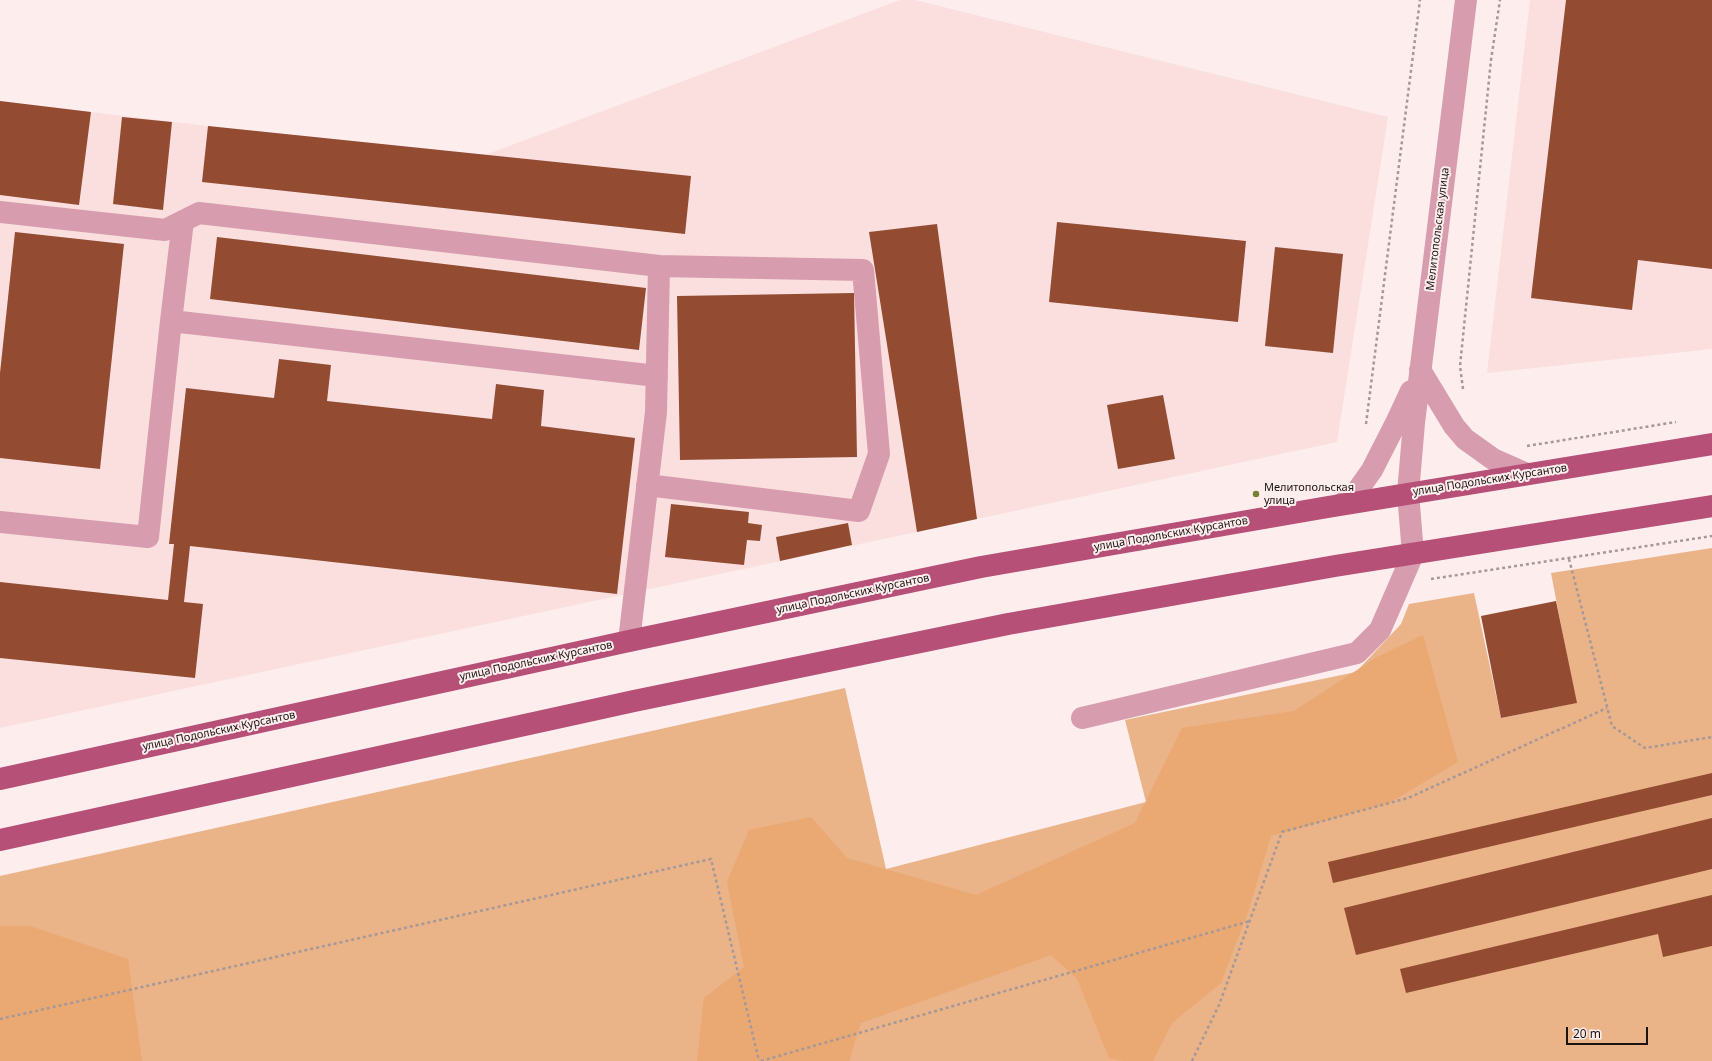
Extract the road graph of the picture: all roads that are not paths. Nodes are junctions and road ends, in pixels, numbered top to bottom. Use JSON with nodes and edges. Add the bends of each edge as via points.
{"nodes":[{"id":1,"x":1466,"y":0,"type":"edge"},
{"id":2,"x":0,"y":212,"type":"edge"},
{"id":3,"x":183,"y":221,"type":"junction"},
{"id":4,"x":659,"y":266,"type":"junction"},
{"id":5,"x":171,"y":321,"type":"junction"},
{"id":6,"x":1420,"y":370,"type":"junction"},
{"id":7,"x":657,"y":376,"type":"junction"},
{"id":8,"x":1712,"y":444,"type":"edge"},
{"id":9,"x":1527,"y":474,"type":"junction"},
{"id":10,"x":647,"y":485,"type":"junction"},
{"id":11,"x":1408,"y":493,"type":"junction"},
{"id":12,"x":1342,"y":504,"type":"junction"},
{"id":13,"x":1712,"y":506,"type":"edge"},
{"id":14,"x":0,"y":522,"type":"edge"},
{"id":15,"x":1413,"y":554,"type":"junction"},
{"id":16,"x":629,"y":641,"type":"junction"},
{"id":17,"x":1082,"y":718,"type":"dead end"},
{"id":18,"x":0,"y":779,"type":"edge"},
{"id":19,"x":0,"y":840,"type":"edge"}],
"edges":[{"from":1,"to":6,"type":"street","name":"Мелитопольская улица"},
{"from":2,"to":3,"type":"street","via":[[165,230]]},
{"from":3,"to":4,"type":"street","via":[[199,213]]},
{"from":3,"to":5,"type":"street"},
{"from":4,"to":7,"type":"street"},
{"from":4,"to":10,"type":"street","via":[[863,270],[879,454],[859,511]]},
{"from":5,"to":7,"type":"street"},
{"from":5,"to":14,"type":"street","via":[[148,537]]},
{"from":6,"to":9,"type":"street","via":[[1454,426],[1465,439],[1493,459]]},
{"from":6,"to":11,"type":"street","name":"Мелитопольская улица"},
{"from":6,"to":12,"type":"street","via":[[1372,470],[1355,494]]},
{"from":7,"to":10,"type":"street","via":[[656,412]]},
{"from":8,"to":9,"type":"main road","name":"улица Подольских Курсантов"},
{"from":9,"to":11,"type":"main road","name":"улица Подольских Курсантов"},
{"from":10,"to":16,"type":"street"},
{"from":11,"to":12,"type":"main road","name":"улица Подольских Курсантов"},
{"from":11,"to":15,"type":"street","name":"Мелитопольская улица"},
{"from":12,"to":16,"type":"main road","name":"улица Подольских Курсантов","via":[[981,567]]},
{"from":13,"to":15,"type":"main road"},
{"from":15,"to":17,"type":"street","via":[[1380,630],[1356,653]]},
{"from":15,"to":19,"type":"main road","via":[[1008,624],[634,701]]},
{"from":16,"to":18,"type":"main road","name":"улица Подольских Курсантов"}]}
